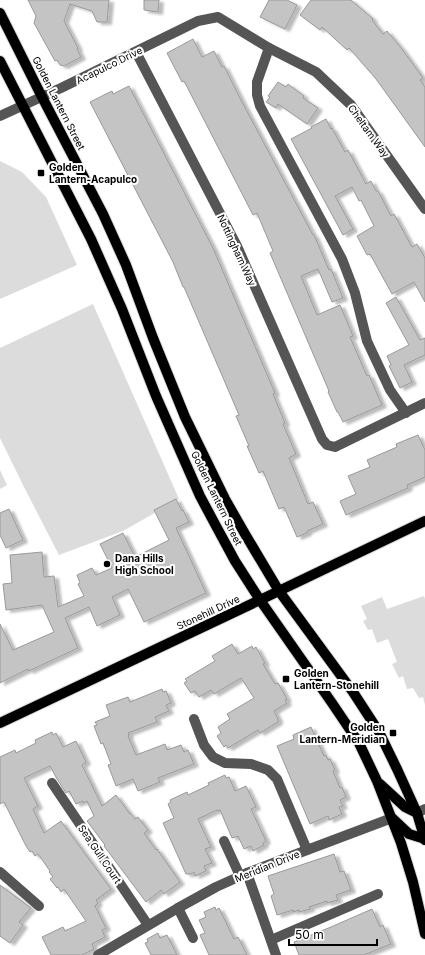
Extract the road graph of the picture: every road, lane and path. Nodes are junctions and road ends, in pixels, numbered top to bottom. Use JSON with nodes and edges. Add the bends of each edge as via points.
{"nodes":[{"id":1,"x":0,"y":13,"type":"edge"},
{"id":2,"x":218,"y":17,"type":"joint"},
{"id":3,"x":269,"y":48,"type":"junction"},
{"id":4,"x":136,"y":52,"type":"junction"},
{"id":5,"x":0,"y":61,"type":"edge"},
{"id":6,"x":42,"y":97,"type":"junction"},
{"id":7,"x":23,"y":106,"type":"junction"},
{"id":8,"x":0,"y":116,"type":"edge"},
{"id":9,"x":425,"y":209,"type":"edge"},
{"id":10,"x":425,"y":404,"type":"edge"},
{"id":11,"x":406,"y":413,"type":"junction"},
{"id":12,"x":425,"y":521,"type":"edge"},
{"id":13,"x":279,"y":591,"type":"junction"},
{"id":14,"x":260,"y":600,"type":"junction"},
{"id":15,"x":194,"y":719,"type":"dead end"},
{"id":16,"x":0,"y":723,"type":"edge"},
{"id":17,"x":377,"y":781,"type":"junction"},
{"id":18,"x":52,"y":783,"type":"dead end"},
{"id":19,"x":421,"y":811,"type":"edge"},
{"id":20,"x":392,"y":818,"type":"junction"},
{"id":21,"x":425,"y":839,"type":"edge"},
{"id":22,"x":224,"y":841,"type":"dead end"},
{"id":23,"x":307,"y":850,"type":"junction"},
{"id":24,"x":0,"y":872,"type":"edge"},
{"id":25,"x":244,"y":875,"type":"junction"},
{"id":26,"x":378,"y":894,"type":"dead end"},
{"id":27,"x":39,"y":906,"type":"dead end"},
{"id":28,"x":178,"y":908,"type":"junction"},
{"id":29,"x":148,"y":925,"type":"junction"},
{"id":30,"x":425,"y":934,"type":"edge"},
{"id":31,"x":193,"y":938,"type":"dead end"},
{"id":32,"x":271,"y":940,"type":"junction"},
{"id":33,"x":98,"y":955,"type":"edge"},
{"id":34,"x":276,"y":955,"type":"edge"}],
"edges":[{"from":1,"to":6,"type":"main road","name":"Golden Lantern Street"},
{"from":2,"to":3,"type":"street","name":"Cheltam Way"},
{"from":2,"to":4,"type":"street","name":"Acapulco Drive","via":[[198,21]]},
{"from":3,"to":9,"type":"street","name":"Cheltam Way","via":[[316,72],[351,105]]},
{"from":3,"to":11,"type":"street","via":[[257,82],[260,106],[342,259],[355,293],[367,341],[390,390]]},
{"from":4,"to":6,"type":"street","name":"Acapulco Drive"},
{"from":4,"to":11,"type":"street","name":"Nottingham Way","via":[[237,246],[322,439],[327,445],[335,447]]},
{"from":5,"to":7,"type":"main road","name":"Golden Lantern Street"},
{"from":6,"to":7,"type":"street","name":"Acapulco Drive"},
{"from":6,"to":13,"type":"main road","name":"Golden Lantern Street","via":[[103,214],[192,431],[225,499]]},
{"from":7,"to":8,"type":"street","name":"Acapulco Drive"},
{"from":7,"to":14,"type":"main road","name":"Golden Lantern Street","via":[[91,239],[200,496],[235,561]]},
{"from":10,"to":11,"type":"street"},
{"from":12,"to":13,"type":"main road","name":"Stonehill Drive"},
{"from":13,"to":14,"type":"main road","name":"Stonehill Drive"},
{"from":13,"to":19,"type":"main road","name":"Golden Lantern Street","via":[[379,732]]},
{"from":14,"to":16,"type":"main road","name":"Stonehill Drive"},
{"from":14,"to":17,"type":"main road","name":"Golden Lantern Street","via":[[359,743]]},
{"from":15,"to":23,"type":"street","via":[[204,745],[213,757],[225,763],[251,764],[268,770],[277,779]]},
{"from":17,"to":19,"type":"main road","via":[[405,807]]},
{"from":17,"to":20,"type":"main road","name":"Golden Lantern Street"},
{"from":18,"to":29,"type":"street","name":"Sea Gull Court"},
{"from":19,"to":21,"type":"main road","name":"Golden Lantern Street"},
{"from":20,"to":21,"type":"main road","via":[[409,834]]},
{"from":20,"to":23,"type":"street","name":"Meridian Drive"},
{"from":20,"to":30,"type":"main road","name":"Golden Lantern Street","via":[[413,882]]},
{"from":22,"to":25,"type":"street"},
{"from":23,"to":25,"type":"street","name":"Meridian Drive"},
{"from":24,"to":27,"type":"street"},
{"from":25,"to":28,"type":"street","name":"Meridian Drive","via":[[216,886]]},
{"from":25,"to":32,"type":"street"},
{"from":26,"to":32,"type":"street"},
{"from":28,"to":29,"type":"street","name":"Meridian Drive"},
{"from":28,"to":31,"type":"street"},
{"from":29,"to":33,"type":"street","name":"Meridian Drive"},
{"from":32,"to":34,"type":"street"}]}
